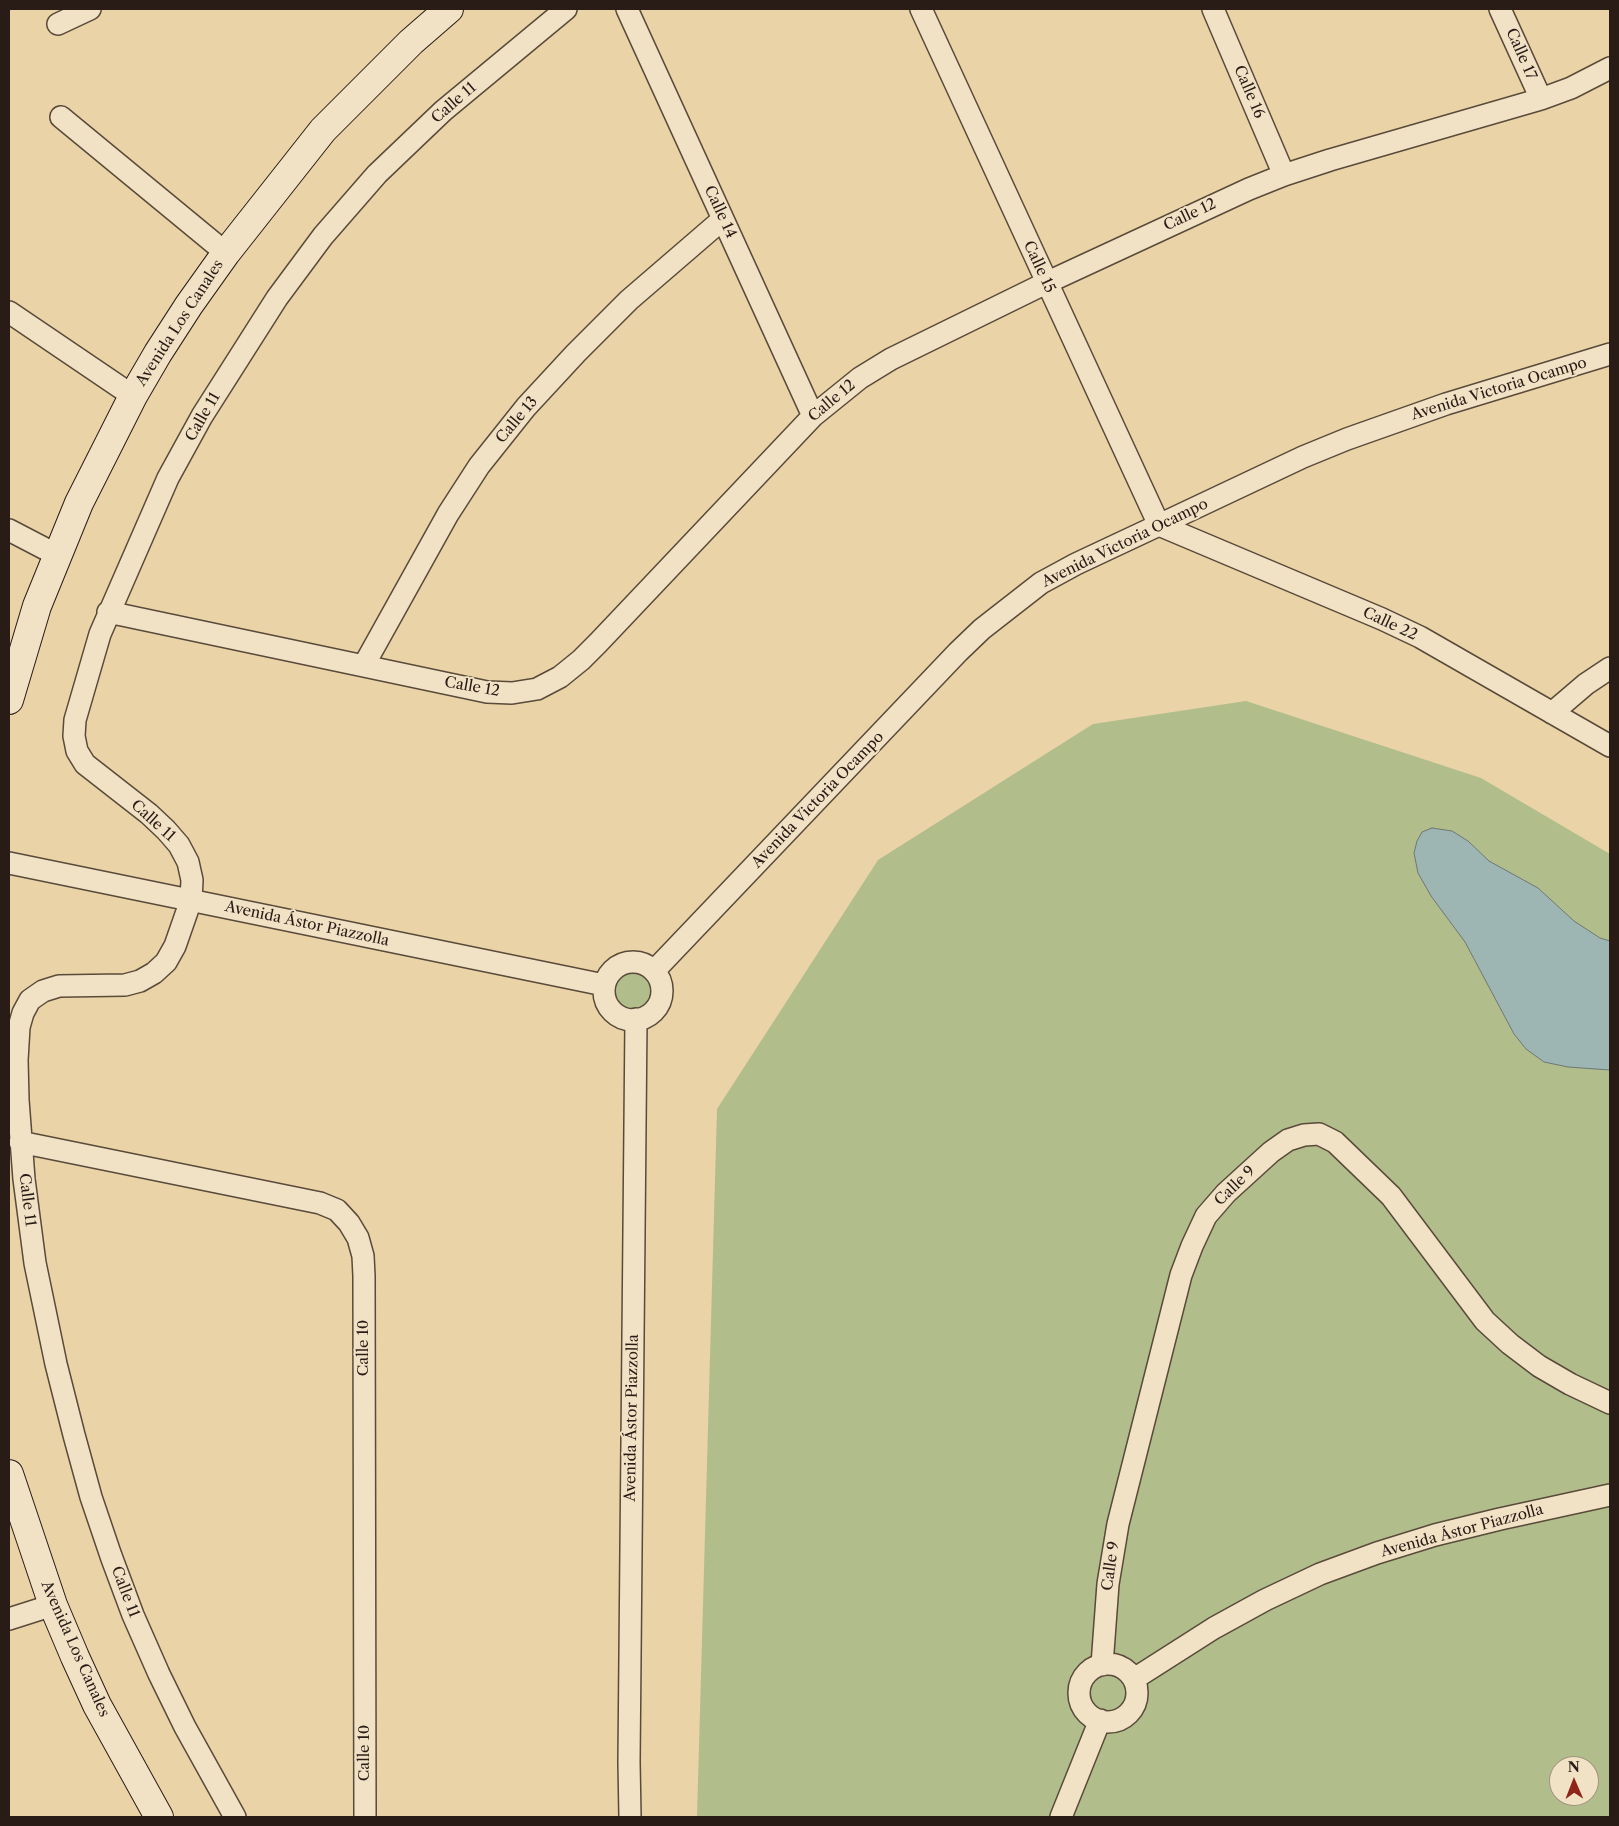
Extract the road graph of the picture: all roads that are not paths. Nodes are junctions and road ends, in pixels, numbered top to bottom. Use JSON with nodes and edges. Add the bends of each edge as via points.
{"nodes":[{"id":1,"x":90,"y":9,"type":"edge"},
{"id":2,"x":449,"y":9,"type":"edge"},
{"id":3,"x":566,"y":9,"type":"edge"},
{"id":4,"x":627,"y":9,"type":"edge"},
{"id":5,"x":921,"y":9,"type":"edge"},
{"id":6,"x":1213,"y":9,"type":"edge"},
{"id":7,"x":1500,"y":9,"type":"edge"},
{"id":8,"x":58,"y":24,"type":"dead end"},
{"id":9,"x":1610,"y":68,"type":"edge"},
{"id":10,"x":1541,"y":99,"type":"junction"},
{"id":11,"x":61,"y":117,"type":"dead end"},
{"id":12,"x":1284,"y":175,"type":"junction"},
{"id":13,"x":723,"y":219,"type":"junction"},
{"id":14,"x":226,"y":253,"type":"junction"},
{"id":15,"x":1046,"y":283,"type":"junction"},
{"id":16,"x":9,"y":312,"type":"edge"},
{"id":17,"x":1610,"y":354,"type":"edge"},
{"id":18,"x":133,"y":396,"type":"junction"},
{"id":19,"x":813,"y":416,"type":"junction"},
{"id":20,"x":1159,"y":525,"type":"junction"},
{"id":21,"x":9,"y":530,"type":"edge"},
{"id":22,"x":57,"y":555,"type":"junction"},
{"id":23,"x":108,"y":612,"type":"junction"},
{"id":24,"x":364,"y":665,"type":"junction"},
{"id":25,"x":1610,"y":668,"type":"edge"},
{"id":26,"x":9,"y":700,"type":"edge"},
{"id":27,"x":1552,"y":713,"type":"junction"},
{"id":28,"x":1610,"y":746,"type":"edge"},
{"id":29,"x":9,"y":863,"type":"edge"},
{"id":30,"x":191,"y":900,"type":"junction"},
{"id":31,"x":654,"y":971,"type":"junction"},
{"id":32,"x":604,"y":985,"type":"junction"},
{"id":33,"x":636,"y":1019,"type":"junction"},
{"id":34,"x":20,"y":1142,"type":"junction"},
{"id":35,"x":1610,"y":1403,"type":"edge"},
{"id":36,"x":9,"y":1474,"type":"edge"},
{"id":37,"x":1610,"y":1495,"type":"edge"},
{"id":38,"x":53,"y":1605,"type":"junction"},
{"id":39,"x":9,"y":1619,"type":"edge"},
{"id":40,"x":1102,"y":1665,"type":"junction"},
{"id":41,"x":1134,"y":1679,"type":"junction"},
{"id":42,"x":1100,"y":1720,"type":"junction"},
{"id":43,"x":159,"y":1817,"type":"edge"},
{"id":44,"x":235,"y":1817,"type":"edge"},
{"id":45,"x":365,"y":1817,"type":"edge"},
{"id":46,"x":630,"y":1817,"type":"edge"},
{"id":47,"x":1061,"y":1817,"type":"edge"}],
"edges":[{"from":1,"to":8,"type":"street"},
{"from":2,"to":14,"type":"main road","name":"Avenida Los Canales","via":[[361,90],[323,130]]},
{"from":3,"to":23,"type":"street","name":"Calle 11","via":[[443,111],[377,174],[323,236],[277,298],[202,416],[168,478]]},
{"from":4,"to":13,"type":"street","name":"Calle 14"},
{"from":5,"to":15,"type":"street","name":"Calle 15"},
{"from":6,"to":12,"type":"street","name":"Calle 16"},
{"from":7,"to":10,"type":"street","name":"Calle 17"},
{"from":9,"to":10,"type":"street","name":"Calle 12","via":[[1572,88]]},
{"from":10,"to":12,"type":"street","name":"Calle 12"},
{"from":11,"to":14,"type":"street"},
{"from":12,"to":15,"type":"street","name":"Calle 12","via":[[1218,202]]},
{"from":13,"to":19,"type":"street","name":"Calle 14"},
{"from":13,"to":24,"type":"street","name":"Calle 13","via":[[629,300],[520,414],[479,466],[448,514]]},
{"from":14,"to":18,"type":"main road","name":"Avenida Los Canales","via":[[189,305]]},
{"from":15,"to":19,"type":"street","name":"Calle 12","via":[[891,359],[860,378]]},
{"from":15,"to":20,"type":"street","name":"Calle 15"},
{"from":16,"to":18,"type":"street"},
{"from":17,"to":20,"type":"street","name":"Avenida Victoria Ocampo","via":[[1446,404],[1347,439]]},
{"from":18,"to":22,"type":"main road","name":"Avenida Los Canales","via":[[79,503]]},
{"from":19,"to":24,"type":"street","name":"Calle 12","via":[[598,643],[560,677],[537,689],[487,692]]},
{"from":20,"to":27,"type":"street","name":"Calle 22","via":[[1390,622]]},
{"from":20,"to":31,"type":"street","name":"Avenida Victoria Ocampo","via":[[1041,584],[982,629]]},
{"from":21,"to":22,"type":"street"},
{"from":22,"to":26,"type":"main road","name":"Avenida Los Canales"},
{"from":23,"to":24,"type":"street","name":"Calle 12"},
{"from":23,"to":30,"type":"street","name":"Calle 11","via":[[78,704],[74,736],[77,751],[85,764],[149,814],[179,845],[188,862],[192,880]]},
{"from":25,"to":27,"type":"street"},
{"from":27,"to":28,"type":"street","name":"Calle 22"},
{"from":29,"to":30,"type":"street","name":"Avenida Ástor Piazzolla"},
{"from":30,"to":32,"type":"street","name":"Avenida Ástor Piazzolla"},
{"from":30,"to":34,"type":"street","name":"Calle 11","via":[[166,962],[154,973],[125,985],[59,986],[30,1000],[23,1012],[19,1035]]},
{"from":31,"to":32,"type":"street","via":[[638,962],[621,964],[607,977]]},
{"from":31,"to":33,"type":"street","via":[[660,978],[662,996],[653,1012]]},
{"from":32,"to":33,"type":"street","via":[[606,1003],[612,1011],[619,1016]]},
{"from":33,"to":46,"type":"street","name":"Avenida Ástor Piazzolla"},
{"from":34,"to":44,"type":"street","name":"Calle 11","via":[[35,1263],[45,1313],[91,1497],[114,1565],[159,1674]]},
{"from":34,"to":45,"type":"street","name":"Calle 10","via":[[320,1203],[336,1210],[358,1238],[364,1276]]},
{"from":35,"to":40,"type":"street","name":"Calle 9","via":[[1539,1366],[1485,1321],[1391,1196],[1335,1142],[1319,1134],[1288,1140],[1226,1193],[1206,1216],[1181,1275],[1118,1524],[1108,1584]]},
{"from":36,"to":38,"type":"main road","name":"Avenida Los Canales"},
{"from":37,"to":41,"type":"street","name":"Avenida Ástor Piazzolla","via":[[1435,1535],[1320,1574],[1214,1628]]},
{"from":38,"to":39,"type":"street"},
{"from":38,"to":43,"type":"main road","name":"Avenida Los Canales","via":[[97,1705]]},
{"from":40,"to":41,"type":"street","via":[[1120,1666]]},
{"from":40,"to":42,"type":"street","via":[[1085,1675],[1079,1694],[1087,1712]]},
{"from":41,"to":42,"type":"street","via":[[1137,1696],[1130,1712],[1114,1721]]},
{"from":42,"to":47,"type":"street"}]}
